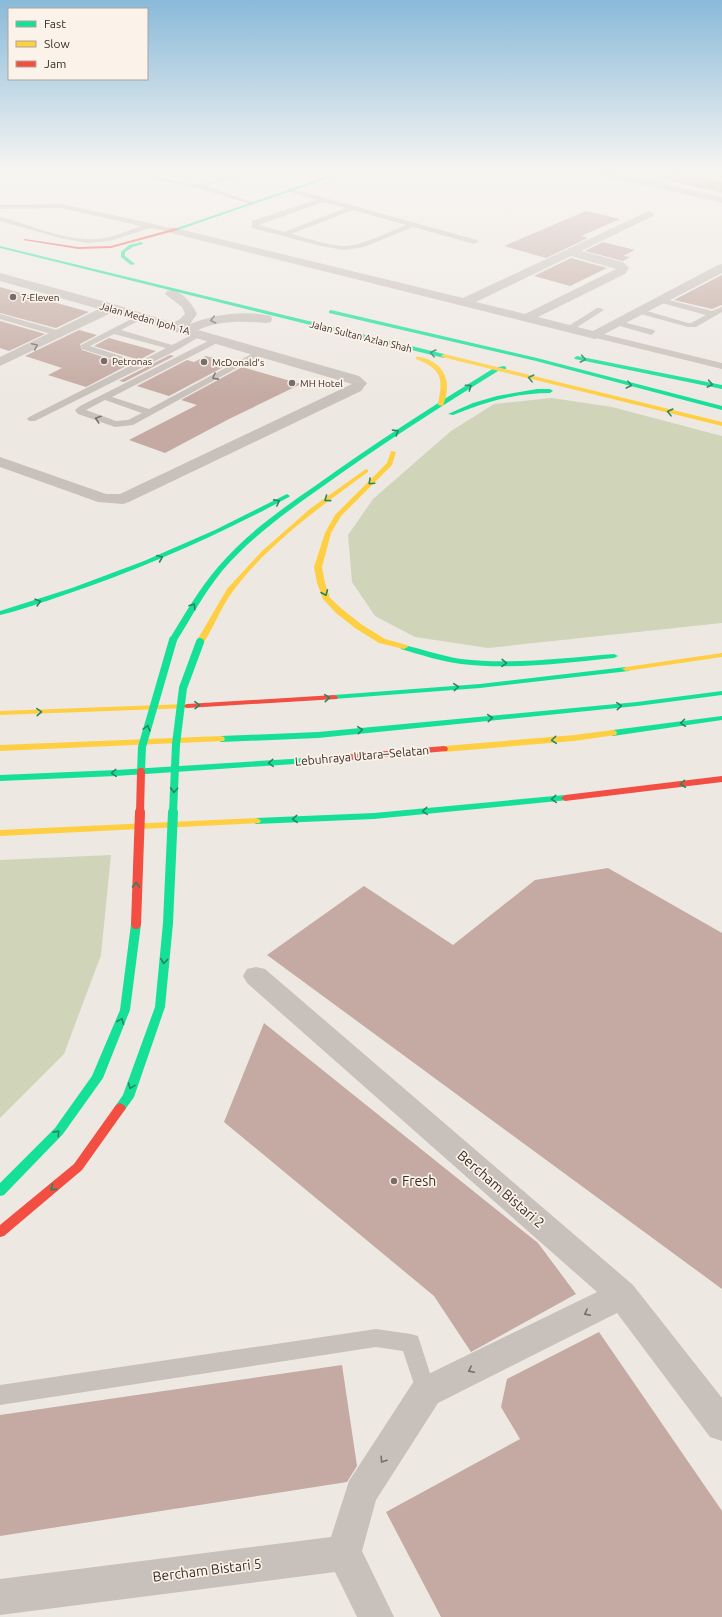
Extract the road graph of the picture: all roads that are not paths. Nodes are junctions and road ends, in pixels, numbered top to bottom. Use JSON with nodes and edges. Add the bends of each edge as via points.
{"nodes":[{"id":1,"x":47,"y":245,"type":"edge"},
{"id":2,"x":62,"y":245,"type":"edge"},
{"id":3,"x":114,"y":245,"type":"edge"},
{"id":4,"x":135,"y":245,"type":"edge"},
{"id":5,"x":227,"y":245,"type":"edge"},
{"id":6,"x":329,"y":245,"type":"edge"},
{"id":7,"x":358,"y":245,"type":"edge"},
{"id":8,"x":585,"y":245,"type":"edge"},
{"id":9,"x":0,"y":247,"type":"edge"},
{"id":10,"x":572,"y":252,"type":"junction"},
{"id":11,"x":94,"y":257,"type":"dead end"},
{"id":12,"x":112,"y":259,"type":"dead end"},
{"id":13,"x":62,"y":262,"type":"junction"},
{"id":14,"x":121,"y":266,"type":"dead end"},
{"id":15,"x":139,"y":267,"type":"junction"},
{"id":16,"x":722,"y":268,"type":"edge"},
{"id":17,"x":0,"y":277,"type":"edge"},
{"id":18,"x":171,"y":294,"type":"junction"},
{"id":19,"x":661,"y":300,"type":"junction"},
{"id":20,"x":463,"y":303,"type":"junction"},
{"id":21,"x":112,"y":308,"type":"junction"},
{"id":22,"x":722,"y":309,"type":"edge"},
{"id":23,"x":600,"y":310,"type":"dead end"},
{"id":24,"x":640,"y":311,"type":"junction"},
{"id":25,"x":713,"y":314,"type":"junction"},
{"id":26,"x":0,"y":316,"type":"edge"},
{"id":27,"x":142,"y":317,"type":"junction"},
{"id":28,"x":266,"y":318,"type":"junction"},
{"id":29,"x":352,"y":318,"type":"junction"},
{"id":30,"x":526,"y":318,"type":"junction"},
{"id":31,"x":618,"y":323,"type":"junction"},
{"id":32,"x":568,"y":328,"type":"junction"},
{"id":33,"x":181,"y":329,"type":"junction"},
{"id":34,"x":114,"y":331,"type":"junction"},
{"id":35,"x":651,"y":332,"type":"dead end"},
{"id":36,"x":61,"y":334,"type":"junction"},
{"id":37,"x":200,"y":334,"type":"junction"},
{"id":38,"x":596,"y":335,"type":"junction"},
{"id":39,"x":218,"y":339,"type":"junction"},
{"id":40,"x":174,"y":348,"type":"junction"},
{"id":41,"x":533,"y":349,"type":"dead end"},
{"id":42,"x":262,"y":352,"type":"junction"},
{"id":43,"x":484,"y":355,"type":"junction"},
{"id":44,"x":571,"y":357,"type":"dead end"},
{"id":45,"x":2,"y":360,"type":"edge"},
{"id":46,"x":470,"y":362,"type":"junction"},
{"id":47,"x":140,"y":365,"type":"junction"},
{"id":48,"x":722,"y":366,"type":"edge"},
{"id":49,"x":496,"y":369,"type":"junction"},
{"id":50,"x":509,"y":370,"type":"junction"},
{"id":51,"x":586,"y":374,"type":"junction"},
{"id":52,"x":499,"y":381,"type":"dead end"},
{"id":53,"x":722,"y":387,"type":"edge"},
{"id":54,"x":481,"y":394,"type":"dead end"},
{"id":55,"x":104,"y":397,"type":"junction"},
{"id":56,"x":626,"y":401,"type":"junction"},
{"id":57,"x":441,"y":404,"type":"junction"},
{"id":58,"x":722,"y":408,"type":"edge"},
{"id":59,"x":150,"y":412,"type":"junction"},
{"id":60,"x":32,"y":419,"type":"dead end"},
{"id":61,"x":722,"y":424,"type":"edge"},
{"id":62,"x":372,"y":447,"type":"junction"},
{"id":63,"x":0,"y":462,"type":"edge"},
{"id":64,"x":0,"y":613,"type":"edge"},
{"id":65,"x":623,"y":655,"type":"dead end"},
{"id":66,"x":722,"y":655,"type":"edge"},
{"id":67,"x":722,"y":692,"type":"edge"},
{"id":68,"x":0,"y":713,"type":"edge"},
{"id":69,"x":722,"y":718,"type":"edge"},
{"id":70,"x":0,"y":748,"type":"edge"},
{"id":71,"x":0,"y":778,"type":"edge"},
{"id":72,"x":722,"y":779,"type":"edge"},
{"id":73,"x":0,"y":832,"type":"edge"},
{"id":74,"x":256,"y":976,"type":"dead end"},
{"id":75,"x":0,"y":1191,"type":"edge"},
{"id":76,"x":0,"y":1232,"type":"edge"},
{"id":77,"x":622,"y":1295,"type":"junction"},
{"id":78,"x":426,"y":1392,"type":"junction"},
{"id":79,"x":0,"y":1394,"type":"edge"},
{"id":80,"x":720,"y":1416,"type":"edge"},
{"id":81,"x":344,"y":1553,"type":"junction"},
{"id":82,"x":0,"y":1598,"type":"edge"},
{"id":83,"x":376,"y":1617,"type":"edge"}],
"edges":[{"from":1,"to":11,"type":"main road"},
{"from":2,"to":3,"type":"main road","via":[[100,248]]},
{"from":4,"to":15,"type":"main road","via":[[122,253]]},
{"from":5,"to":20,"type":"street"},
{"from":6,"to":7,"type":"lane","via":[[344,248]]},
{"from":8,"to":10,"type":"street"},
{"from":9,"to":13,"type":"main road","name":"Jalan Sultan Azlan Shah"},
{"from":10,"to":20,"type":"street"},
{"from":10,"to":30,"type":"street","via":[[623,268]]},
{"from":12,"to":15,"type":"main road"},
{"from":13,"to":18,"type":"main road","via":[[78,272]]},
{"from":46,"to":13,"type":"main road","name":"Jalan Sultan Azlan Shah","one_way":true},
{"from":14,"to":15,"type":"main road"},
{"from":16,"to":19,"type":"street"},
{"from":17,"to":21,"type":"street","name":"Jalan Medan Ipoh 1A"},
{"from":18,"to":28,"type":"main road"},
{"from":18,"to":33,"type":"street","via":[[188,305],[191,314]]},
{"from":19,"to":24,"type":"street"},
{"from":19,"to":25,"type":"lane"},
{"from":20,"to":30,"type":"street"},
{"from":21,"to":27,"type":"street","name":"Jalan Medan Ipoh 1A"},
{"from":21,"to":36,"type":"street"},
{"from":22,"to":25,"type":"lane"},
{"from":23,"to":32,"type":"lane"},
{"from":24,"to":25,"type":"lane","via":[[688,325],[693,325]]},
{"from":24,"to":31,"type":"street"},
{"from":26,"to":36,"type":"lane"},
{"from":27,"to":33,"type":"street","name":"Jalan Medan Ipoh 1A"},
{"from":27,"to":34,"type":"lane"},
{"from":28,"to":33,"type":"street","one_way":true,"via":[[225,318]]},
{"from":28,"to":57,"type":"main road","via":[[434,365],[445,375]]},
{"from":29,"to":41,"type":"main road","via":[[388,321]]},
{"from":29,"to":43,"type":"main road","name":"Jalan Sultan Azlan Shah","via":[[321,312]]},
{"from":29,"to":51,"type":"main road","name":"Jalan Sultan Azlan Shah"},
{"from":30,"to":32,"type":"street"},
{"from":31,"to":35,"type":"lane"},
{"from":31,"to":38,"type":"street"},
{"from":32,"to":38,"type":"street"},
{"from":33,"to":37,"type":"street","name":"Jalan Medan Ipoh 1A"},
{"from":34,"to":40,"type":"lane"},
{"from":34,"to":47,"type":"lane","via":[[87,344],[85,348]]},
{"from":45,"to":36,"type":"street","one_way":true},
{"from":37,"to":39,"type":"street","name":"Jalan Medan Ipoh 1A"},
{"from":37,"to":40,"type":"lane"},
{"from":38,"to":48,"type":"lane"},
{"from":39,"to":42,"type":"street","name":"Jalan Medan Ipoh 1A"},
{"from":39,"to":55,"type":"lane"},
{"from":40,"to":47,"type":"lane"},
{"from":42,"to":59,"type":"lane","one_way":true},
{"from":42,"to":63,"type":"street","name":"Jalan Medan Ipoh 1A","via":[[354,379],[360,383],[359,386],[293,419],[123,499],[104,499]]},
{"from":43,"to":46,"type":"main road","via":[[481,360]]},
{"from":43,"to":50,"type":"main road","via":[[502,363]]},
{"from":44,"to":53,"type":"main road","one_way":true},
{"from":46,"to":49,"type":"main road","name":"Jalan Sultan Azlan Shah"},
{"from":47,"to":60,"type":"lane"},
{"from":49,"to":50,"type":"main road","name":"Jalan Sultan Azlan Shah"},
{"from":57,"to":49,"type":"main road","one_way":true},
{"from":50,"to":51,"type":"main road","via":[[530,367]]},
{"from":50,"to":52,"type":"main road"},
{"from":56,"to":50,"type":"main road","name":"Jalan Sultan Azlan Shah","one_way":true},
{"from":51,"to":58,"type":"main road","name":"Jalan Sultan Azlan Shah","one_way":true},
{"from":54,"to":56,"type":"main road","via":[[447,416],[493,397],[521,391],[571,393]]},
{"from":55,"to":59,"type":"lane"},
{"from":59,"to":55,"type":"lane","one_way":true,"via":[[130,423],[120,425],[80,412]]},
{"from":61,"to":56,"type":"main road","name":"Jalan Sultan Azlan Shah","one_way":true},
{"from":62,"to":57,"type":"main road","one_way":true},
{"from":64,"to":62,"type":"main road","one_way":true,"via":[[113,577],[223,530],[273,504],[353,455]]},
{"from":75,"to":62,"type":"main road","one_way":true,"bridge":true,"via":[[59,1131],[97,1078],[125,1010],[136,924],[142,747],[173,640],[202,592],[227,561],[293,504]]},
{"from":65,"to":76,"type":"main road","one_way":true,"bridge":true,"via":[[517,663],[459,661],[382,641],[339,611],[327,599],[318,567],[328,533],[338,515],[390,464],[397,450],[319,505],[268,549],[234,585],[200,642],[183,688],[176,744],[168,923],[160,1007],[128,1097],[78,1167]]},
{"from":68,"to":66,"type":"main road","one_way":true,"via":[[128,709],[318,698],[550,679]]},
{"from":70,"to":67,"type":"main road","one_way":true,"via":[[46,748],[318,734],[637,704]]},
{"from":69,"to":71,"type":"main road","name":"Lebuhraya Utara–Selatan","one_way":true,"via":[[574,738],[335,759]]},
{"from":72,"to":73,"type":"main road","one_way":true,"via":[[589,796],[374,816]]},
{"from":74,"to":77,"type":"street","name":"Bercham Bistari 2"},
{"from":77,"to":78,"type":"street","one_way":true},
{"from":77,"to":80,"type":"street","name":"Bercham Bistari 2"},
{"from":78,"to":79,"type":"lane","via":[[412,1343],[376,1338]]},
{"from":78,"to":81,"type":"street","one_way":true,"via":[[362,1493]]},
{"from":81,"to":82,"type":"street","name":"Bercham Bistari 5"},
{"from":81,"to":83,"type":"street"}]}
